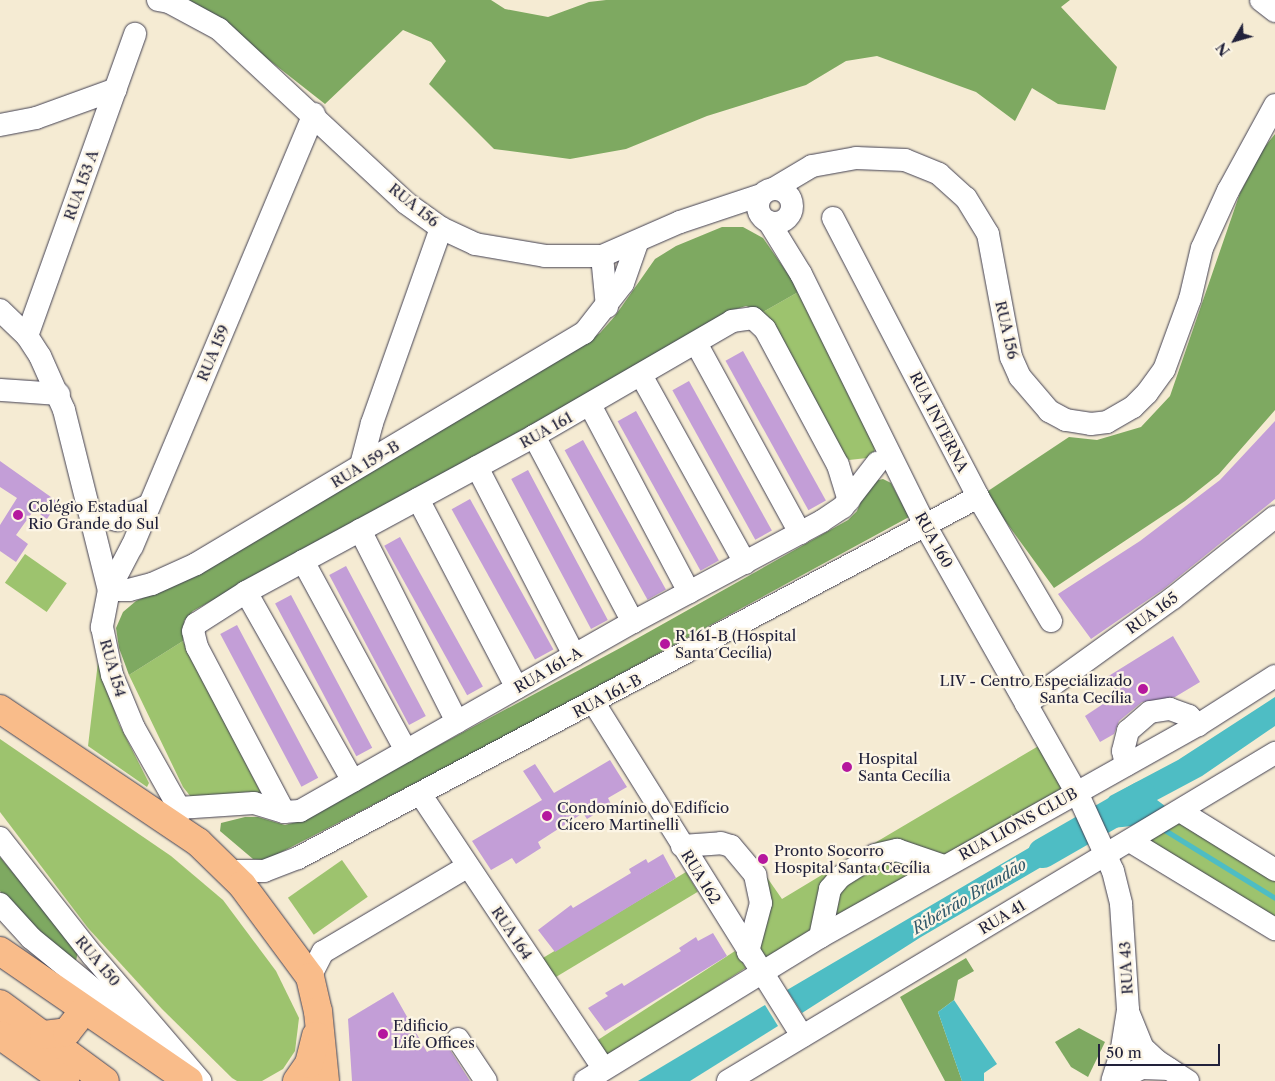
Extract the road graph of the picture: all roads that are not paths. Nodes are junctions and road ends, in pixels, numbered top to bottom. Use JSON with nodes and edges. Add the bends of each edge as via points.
{"nodes":[{"id":1,"x":158,"y":0,"type":"edge"},
{"id":2,"x":1262,"y":0,"type":"edge"},
{"id":3,"x":1275,"y":11,"type":"edge"},
{"id":4,"x":135,"y":34,"type":"dead end"},
{"id":5,"x":116,"y":89,"type":"junction"},
{"id":6,"x":1275,"y":105,"type":"edge"},
{"id":7,"x":314,"y":114,"type":"junction"},
{"id":8,"x":0,"y":125,"type":"edge"},
{"id":9,"x":774,"y":207,"type":"junction"},
{"id":10,"x":834,"y":218,"type":"dead end"},
{"id":11,"x":441,"y":228,"type":"junction"},
{"id":12,"x":637,"y":243,"type":"junction"},
{"id":13,"x":602,"y":256,"type":"junction"},
{"id":14,"x":607,"y":307,"type":"junction"},
{"id":15,"x":0,"y":310,"type":"edge"},
{"id":16,"x":27,"y":336,"type":"junction"},
{"id":17,"x":696,"y":343,"type":"junction"},
{"id":18,"x":641,"y":375,"type":"junction"},
{"id":19,"x":0,"y":390,"type":"edge"},
{"id":20,"x":59,"y":394,"type":"junction"},
{"id":21,"x":590,"y":405,"type":"junction"},
{"id":22,"x":534,"y":436,"type":"junction"},
{"id":23,"x":883,"y":460,"type":"junction"},
{"id":24,"x":361,"y":465,"type":"junction"},
{"id":25,"x":838,"y":465,"type":"junction"},
{"id":26,"x":477,"y":467,"type":"junction"},
{"id":27,"x":978,"y":497,"type":"junction"},
{"id":28,"x":418,"y":499,"type":"junction"},
{"id":29,"x":849,"y":500,"type":"junction"},
{"id":30,"x":149,"y":505,"type":"junction"},
{"id":31,"x":90,"y":513,"type":"junction"},
{"id":32,"x":1275,"y":517,"type":"edge"},
{"id":33,"x":925,"y":525,"type":"junction"},
{"id":34,"x":360,"y":530,"type":"junction"},
{"id":35,"x":800,"y":533,"type":"junction"},
{"id":36,"x":303,"y":561,"type":"junction"},
{"id":37,"x":744,"y":562,"type":"junction"},
{"id":38,"x":109,"y":590,"type":"junction"},
{"id":39,"x":246,"y":592,"type":"junction"},
{"id":40,"x":689,"y":592,"type":"junction"},
{"id":41,"x":1051,"y":621,"type":"dead end"},
{"id":42,"x":633,"y":622,"type":"junction"},
{"id":43,"x":574,"y":655,"type":"junction"},
{"id":44,"x":1275,"y":676,"type":"edge"},
{"id":45,"x":517,"y":688,"type":"junction"},
{"id":46,"x":594,"y":703,"type":"junction"},
{"id":47,"x":1026,"y":704,"type":"junction"},
{"id":48,"x":0,"y":709,"type":"edge"},
{"id":49,"x":457,"y":722,"type":"junction"},
{"id":50,"x":1198,"y":725,"type":"junction"},
{"id":51,"x":406,"y":751,"type":"junction"},
{"id":52,"x":1275,"y":753,"type":"edge"},
{"id":53,"x":1126,"y":764,"type":"junction"},
{"id":54,"x":353,"y":781,"type":"junction"},
{"id":55,"x":421,"y":795,"type":"junction"},
{"id":56,"x":1078,"y":796,"type":"junction"},
{"id":57,"x":284,"y":812,"type":"junction"},
{"id":58,"x":1178,"y":813,"type":"junction"},
{"id":59,"x":178,"y":818,"type":"junction"},
{"id":60,"x":0,"y":838,"type":"edge"},
{"id":61,"x":1130,"y":841,"type":"junction"},
{"id":62,"x":682,"y":846,"type":"junction"},
{"id":63,"x":1107,"y":853,"type":"junction"},
{"id":64,"x":467,"y":866,"type":"junction"},
{"id":65,"x":944,"y":866,"type":"junction"},
{"id":66,"x":1275,"y":870,"type":"edge"},
{"id":67,"x":228,"y":871,"type":"junction"},
{"id":68,"x":0,"y":904,"type":"edge"},
{"id":69,"x":1275,"y":930,"type":"edge"},
{"id":70,"x":820,"y":937,"type":"junction"},
{"id":71,"x":0,"y":951,"type":"edge"},
{"id":72,"x":748,"y":952,"type":"junction"},
{"id":73,"x":762,"y":973,"type":"junction"},
{"id":74,"x":310,"y":976,"type":"junction"},
{"id":75,"x":86,"y":997,"type":"junction"},
{"id":76,"x":0,"y":1004,"type":"edge"},
{"id":77,"x":1128,"y":1010,"type":"junction"},
{"id":78,"x":320,"y":1023,"type":"junction"},
{"id":79,"x":799,"y":1031,"type":"junction"},
{"id":80,"x":44,"y":1035,"type":"junction"},
{"id":81,"x":0,"y":1036,"type":"edge"},
{"id":82,"x":458,"y":1039,"type":"dead end"},
{"id":83,"x":0,"y":1049,"type":"edge"},
{"id":84,"x":1168,"y":1069,"type":"junction"},
{"id":85,"x":595,"y":1075,"type":"edge"},
{"id":86,"x":746,"y":1075,"type":"edge"},
{"id":87,"x":190,"y":1079,"type":"edge"},
{"id":88,"x":43,"y":1081,"type":"edge"},
{"id":89,"x":66,"y":1081,"type":"edge"},
{"id":90,"x":106,"y":1081,"type":"edge"},
{"id":91,"x":297,"y":1081,"type":"edge"},
{"id":92,"x":325,"y":1081,"type":"edge"},
{"id":93,"x":486,"y":1081,"type":"edge"},
{"id":94,"x":728,"y":1081,"type":"edge"},
{"id":95,"x":1112,"y":1081,"type":"edge"},
{"id":96,"x":1116,"y":1081,"type":"edge"},
{"id":97,"x":1188,"y":1081,"type":"edge"}],
"edges":[{"from":1,"to":7,"type":"street","name":"RUA 156","via":[[169,2],[219,29]]},
{"from":2,"to":3,"type":"street"},
{"from":4,"to":5,"type":"street","name":"RUA 153 A"},
{"from":5,"to":8,"type":"street","via":[[56,112]]},
{"from":5,"to":16,"type":"street","name":"RUA 153 A"},
{"from":6,"to":9,"type":"street","name":"RUA 156","via":[[1202,248],[1190,299],[1164,370],[1133,407],[1107,422],[1092,424],[1066,420],[1049,411],[1020,377],[1011,357],[988,234],[966,198],[938,174],[904,160],[856,158],[812,166]]},
{"from":7,"to":11,"type":"street","name":"RUA 156","via":[[406,203]]},
{"from":7,"to":30,"type":"street","name":"RUA 159"},
{"from":9,"to":12,"type":"street","name":"RUA 156","via":[[722,208]]},
{"from":9,"to":23,"type":"street","name":"RUA 160"},
{"from":10,"to":27,"type":"street","name":"RUA INTERNA"},
{"from":11,"to":13,"type":"street","name":"RUA 156","via":[[475,244],[509,252],[554,257]]},
{"from":11,"to":24,"type":"street","via":[[372,423]]},
{"from":12,"to":13,"type":"street","name":"RUA 156"},
{"from":12,"to":14,"type":"street","name":"RUA 159-B","via":[[624,283]]},
{"from":13,"to":14,"type":"street"},
{"from":14,"to":24,"type":"street","name":"RUA 159-B","via":[[584,332]]},
{"from":15,"to":16,"type":"street","name":"RUA 154"},
{"from":16,"to":20,"type":"street","name":"RUA 154"},
{"from":17,"to":18,"type":"street","name":"RUA 161"},
{"from":17,"to":25,"type":"street","name":"RUA 161","via":[[740,318],[753,318],[760,322]]},
{"from":17,"to":35,"type":"street"},
{"from":18,"to":21,"type":"street","name":"RUA 161"},
{"from":18,"to":37,"type":"street"},
{"from":19,"to":20,"type":"street"},
{"from":20,"to":31,"type":"street","name":"RUA 154"},
{"from":21,"to":22,"type":"street","name":"RUA 161"},
{"from":21,"to":40,"type":"street"},
{"from":22,"to":26,"type":"street","name":"RUA 161"},
{"from":22,"to":42,"type":"street"},
{"from":23,"to":25,"type":"street","via":[[854,469]]},
{"from":23,"to":29,"type":"street","name":"RUA 161-A"},
{"from":23,"to":33,"type":"street","name":"RUA 160"},
{"from":24,"to":38,"type":"street","name":"RUA 159-B","via":[[278,518],[182,571],[129,590]]},
{"from":25,"to":29,"type":"street","name":"RUA 161"},
{"from":26,"to":28,"type":"street","name":"RUA 161"},
{"from":26,"to":43,"type":"street"},
{"from":27,"to":33,"type":"street","name":"RUA 161-B"},
{"from":27,"to":41,"type":"street","name":"RUA INTERNA"},
{"from":28,"to":34,"type":"street","name":"RUA 161"},
{"from":28,"to":45,"type":"street"},
{"from":29,"to":35,"type":"street","name":"RUA 161-A","via":[[833,514]]},
{"from":30,"to":31,"type":"street","via":[[117,520]]},
{"from":30,"to":38,"type":"street","name":"RUA 159"},
{"from":31,"to":38,"type":"street","name":"RUA 154"},
{"from":32,"to":47,"type":"street","name":"RUA 165","via":[[1197,580]]},
{"from":33,"to":46,"type":"street","name":"RUA 161-B"},
{"from":33,"to":47,"type":"street","name":"RUA 160"},
{"from":34,"to":36,"type":"street","name":"RUA 161"},
{"from":34,"to":49,"type":"street"},
{"from":35,"to":37,"type":"street","name":"RUA 161-A"},
{"from":36,"to":39,"type":"street","name":"RUA 161"},
{"from":36,"to":51,"type":"street"},
{"from":37,"to":40,"type":"street","name":"RUA 161-A"},
{"from":38,"to":59,"type":"street","name":"RUA 154","via":[[102,627],[112,675]]},
{"from":39,"to":54,"type":"street"},
{"from":39,"to":57,"type":"street","name":"RUA 161","via":[[201,619],[192,630],[197,647]]},
{"from":40,"to":42,"type":"street","name":"RUA 161-A"},
{"from":42,"to":43,"type":"street","name":"RUA 161-A"},
{"from":43,"to":45,"type":"street","name":"RUA 161-A"},
{"from":44,"to":50,"type":"street","name":"RUA LIONS CLUB"},
{"from":45,"to":49,"type":"street","name":"RUA 161-A"},
{"from":46,"to":55,"type":"street","name":"RUA 161-B"},
{"from":46,"to":62,"type":"street","name":"RUA 162"},
{"from":47,"to":56,"type":"street","name":"RUA 160"},
{"from":48,"to":59,"type":"main road"},
{"from":49,"to":51,"type":"street","name":"RUA 161-A"},
{"from":50,"to":53,"type":"street","name":"RUA LIONS CLUB"},
{"from":50,"to":53,"type":"street","via":[[1189,716],[1170,709],[1150,712],[1128,731],[1123,751]]},
{"from":51,"to":54,"type":"street","name":"RUA 161-A"},
{"from":52,"to":58,"type":"street","name":"RUA 41"},
{"from":53,"to":56,"type":"street","name":"RUA LIONS CLUB"},
{"from":54,"to":57,"type":"street","name":"RUA 161-A","via":[[300,811]]},
{"from":55,"to":64,"type":"street","name":"RUA 164"},
{"from":55,"to":67,"type":"street","name":"RUA 161-B","via":[[287,864],[254,873]]},
{"from":56,"to":63,"type":"street"},
{"from":56,"to":65,"type":"street","name":"RUA LIONS CLUB"},
{"from":57,"to":59,"type":"street","name":"RUA 161-A","via":[[254,803]]},
{"from":58,"to":61,"type":"street","name":"RUA 41"},
{"from":58,"to":66,"type":"street"},
{"from":59,"to":67,"type":"main road"},
{"from":60,"to":87,"type":"street","name":"RUA 150"},
{"from":61,"to":63,"type":"street","name":"RUA 41"},
{"from":61,"to":69,"type":"street"},
{"from":62,"to":72,"type":"street","name":"RUA 162"},
{"from":62,"to":72,"type":"street","via":[[721,843],[731,846],[755,875],[761,902]]},
{"from":63,"to":77,"type":"street","name":"RUA 43","via":[[1121,904]]},
{"from":63,"to":79,"type":"street","name":"RUA 41"},
{"from":64,"to":74,"type":"street","via":[[323,952]]},
{"from":64,"to":85,"type":"street","name":"RUA 164"},
{"from":65,"to":70,"type":"street","name":"RUA LIONS CLUB"},
{"from":65,"to":70,"type":"street","via":[[896,850],[875,855],[840,878],[830,889]]},
{"from":67,"to":74,"type":"main road"},
{"from":68,"to":75,"type":"street"},
{"from":70,"to":73,"type":"street","name":"RUA LIONS CLUB"},
{"from":71,"to":75,"type":"main road"},
{"from":72,"to":73,"type":"street","name":"RUA 162"},
{"from":73,"to":79,"type":"street","name":"RUA 162"},
{"from":73,"to":85,"type":"street","name":"RUA LIONS CLUB"},
{"from":74,"to":78,"type":"main road"},
{"from":75,"to":80,"type":"main road","via":[[67,1032]]},
{"from":75,"to":87,"type":"main road"},
{"from":76,"to":80,"type":"main road"},
{"from":77,"to":84,"type":"street","via":[[1142,1047]]},
{"from":77,"to":95,"type":"street","name":"RUA 43","via":[[1121,1054]]},
{"from":78,"to":91,"type":"main road","via":[[309,1064]]},
{"from":78,"to":92,"type":"main road"},
{"from":79,"to":86,"type":"street","name":"RUA 41"},
{"from":80,"to":90,"type":"main road"},
{"from":81,"to":89,"type":"main road"},
{"from":82,"to":93,"type":"street"},
{"from":83,"to":88,"type":"street"},
{"from":84,"to":96,"type":"street","via":[[1142,1068]]},
{"from":84,"to":97,"type":"street"},
{"from":86,"to":94,"type":"street","name":"RUA 41"}]}
